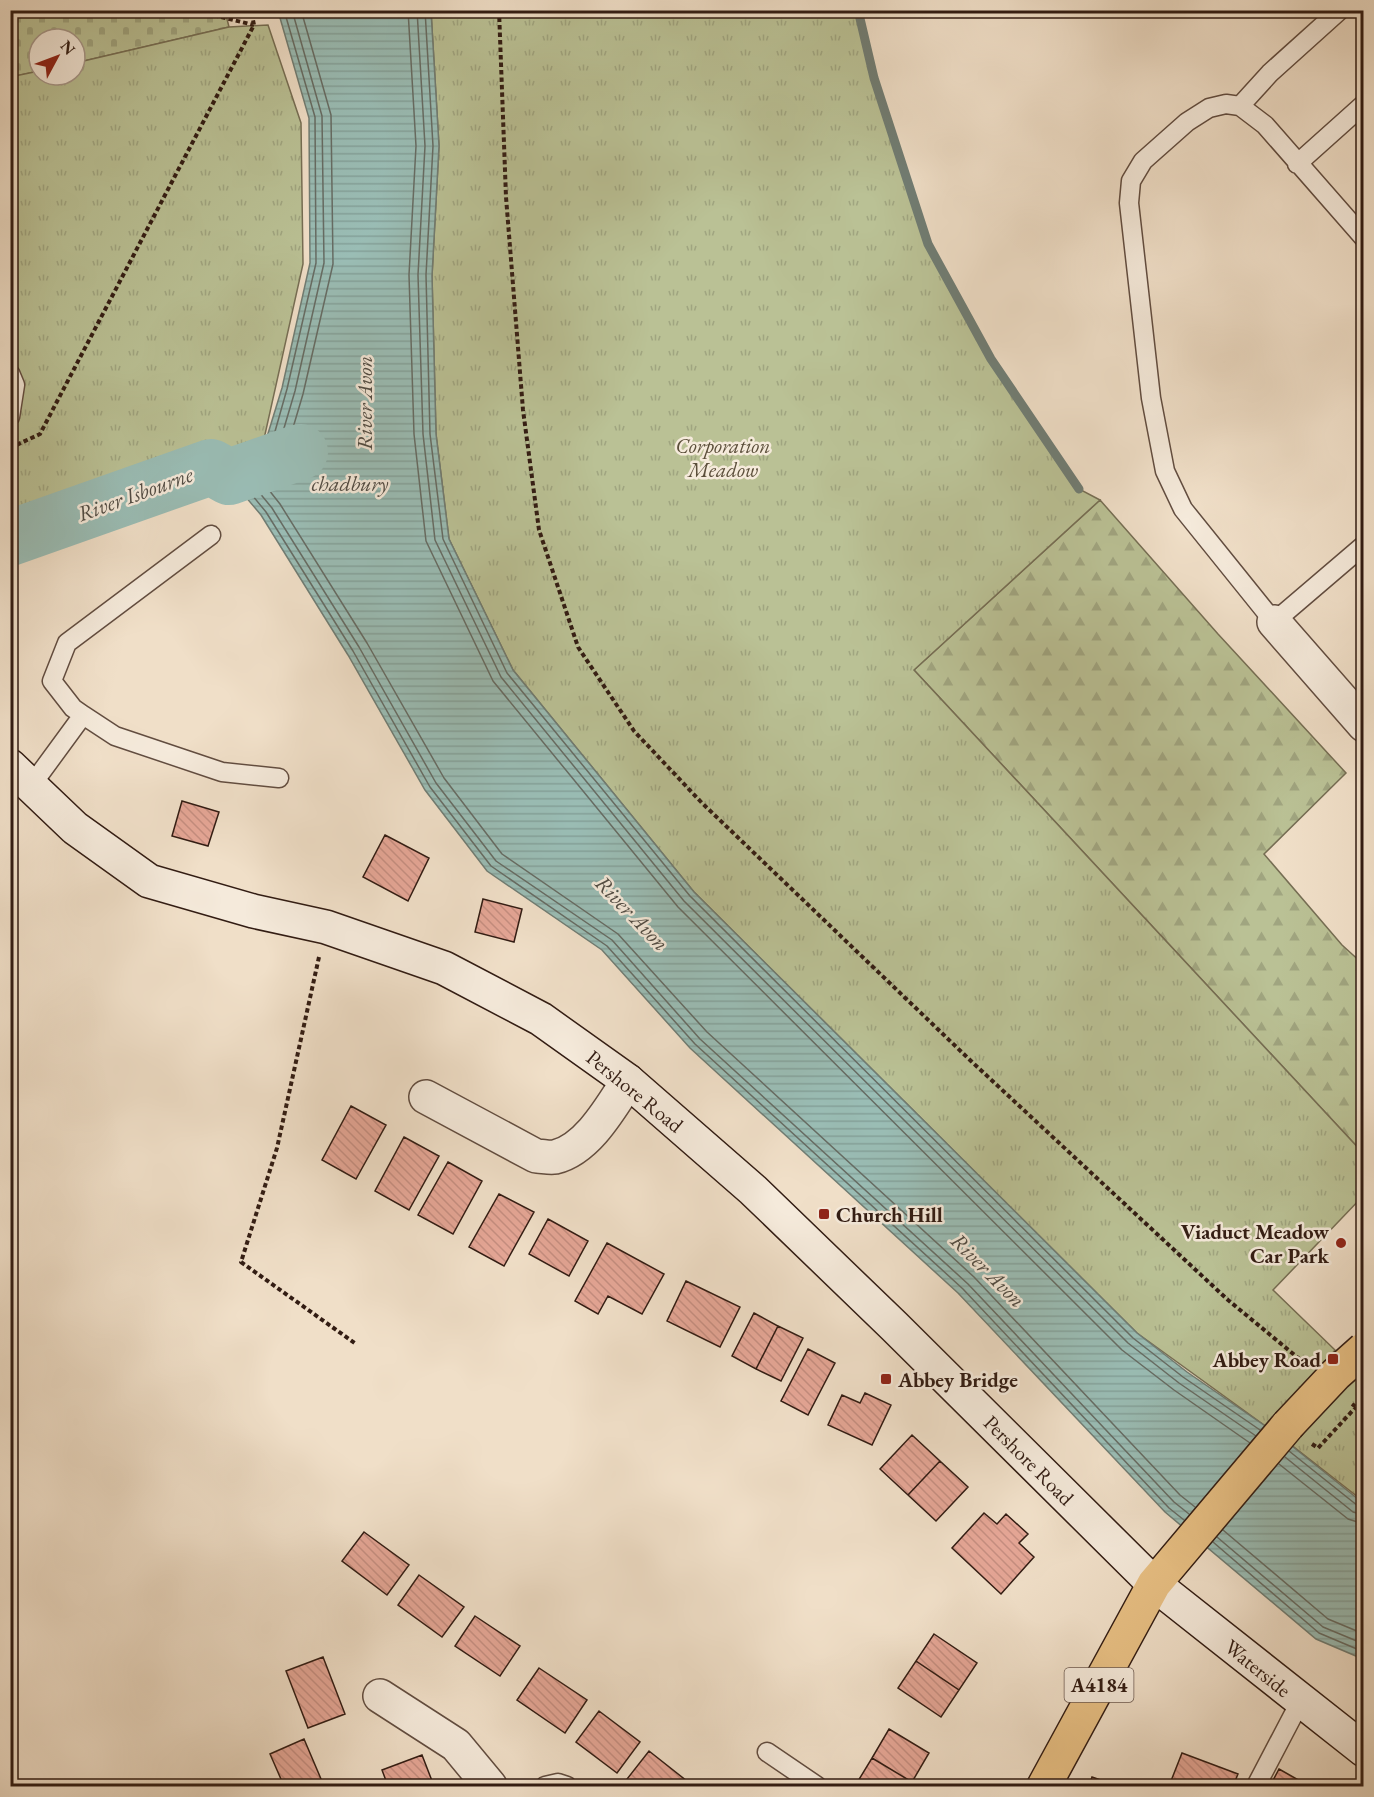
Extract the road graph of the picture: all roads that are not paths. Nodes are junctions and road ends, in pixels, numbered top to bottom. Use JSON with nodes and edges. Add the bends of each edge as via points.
{"nodes":[{"id":1,"x":1340,"y":10,"type":"edge"},
{"id":2,"x":1364,"y":104,"type":"edge"},
{"id":3,"x":1240,"y":106,"type":"junction"},
{"id":4,"x":1297,"y":164,"type":"junction"},
{"id":5,"x":1364,"y":238,"type":"edge"},
{"id":6,"x":10,"y":373,"type":"edge"},
{"id":7,"x":10,"y":417,"type":"edge"},
{"id":8,"x":211,"y":535,"type":"dead end"},
{"id":9,"x":1364,"y":545,"type":"edge"},
{"id":10,"x":1274,"y":622,"type":"junction"},
{"id":11,"x":83,"y":715,"type":"junction"},
{"id":12,"x":1364,"y":724,"type":"edge"},
{"id":13,"x":21,"y":776,"type":"edge"},
{"id":14,"x":279,"y":778,"type":"dead end"},
{"id":15,"x":628,"y":1081,"type":"junction"},
{"id":16,"x":426,"y":1096,"type":"dead end"},
{"id":17,"x":1364,"y":1350,"type":"edge"},
{"id":18,"x":1159,"y":1579,"type":"junction"},
{"id":19,"x":380,"y":1696,"type":"dead end"},
{"id":20,"x":1300,"y":1702,"type":"junction"},
{"id":21,"x":1364,"y":1750,"type":"edge"},
{"id":22,"x":767,"y":1752,"type":"dead end"},
{"id":23,"x":490,"y":1786,"type":"edge"},
{"id":24,"x":545,"y":1786,"type":"edge"},
{"id":25,"x":567,"y":1786,"type":"edge"},
{"id":26,"x":817,"y":1786,"type":"edge"},
{"id":27,"x":1044,"y":1786,"type":"edge"},
{"id":28,"x":1256,"y":1786,"type":"edge"}],
"edges":[{"from":1,"to":3,"type":"lane","via":[[1270,73]]},
{"from":2,"to":4,"type":"lane"},
{"from":3,"to":4,"type":"lane","via":[[1265,126]]},
{"from":3,"to":10,"type":"lane","via":[[1209,108],[1160,144],[1131,181],[1128,204],[1150,389],[1165,471],[1183,509]]},
{"from":4,"to":5,"type":"lane"},
{"from":6,"to":7,"type":"lane","via":[[15,385]]},
{"from":8,"to":11,"type":"lane","via":[[67,643],[52,681]]},
{"from":9,"to":10,"type":"lane"},
{"from":10,"to":12,"type":"main road"},
{"from":11,"to":13,"type":"lane"},
{"from":11,"to":14,"type":"lane","via":[[115,736],[222,772]]},
{"from":13,"to":15,"type":"main road","name":"Pershore Road","via":[[75,828],[149,881],[326,927],[444,968],[541,1019]]},
{"from":15,"to":16,"type":"main road","via":[[599,1126],[554,1157],[536,1156]]},
{"from":15,"to":18,"type":"main road","name":"Pershore Road","via":[[761,1198]]},
{"from":17,"to":18,"type":"main road","bridge":true,"via":[[1288,1425]]},
{"from":18,"to":20,"type":"main road","name":"Waterside"},
{"from":18,"to":27,"type":"main road","number":"A4184"},
{"from":19,"to":23,"type":"main road","via":[[456,1745]]},
{"from":20,"to":21,"type":"main road","name":"Waterside"},
{"from":20,"to":28,"type":"lane"},
{"from":22,"to":26,"type":"lane"},
{"from":24,"to":25,"type":"lane"}]}
